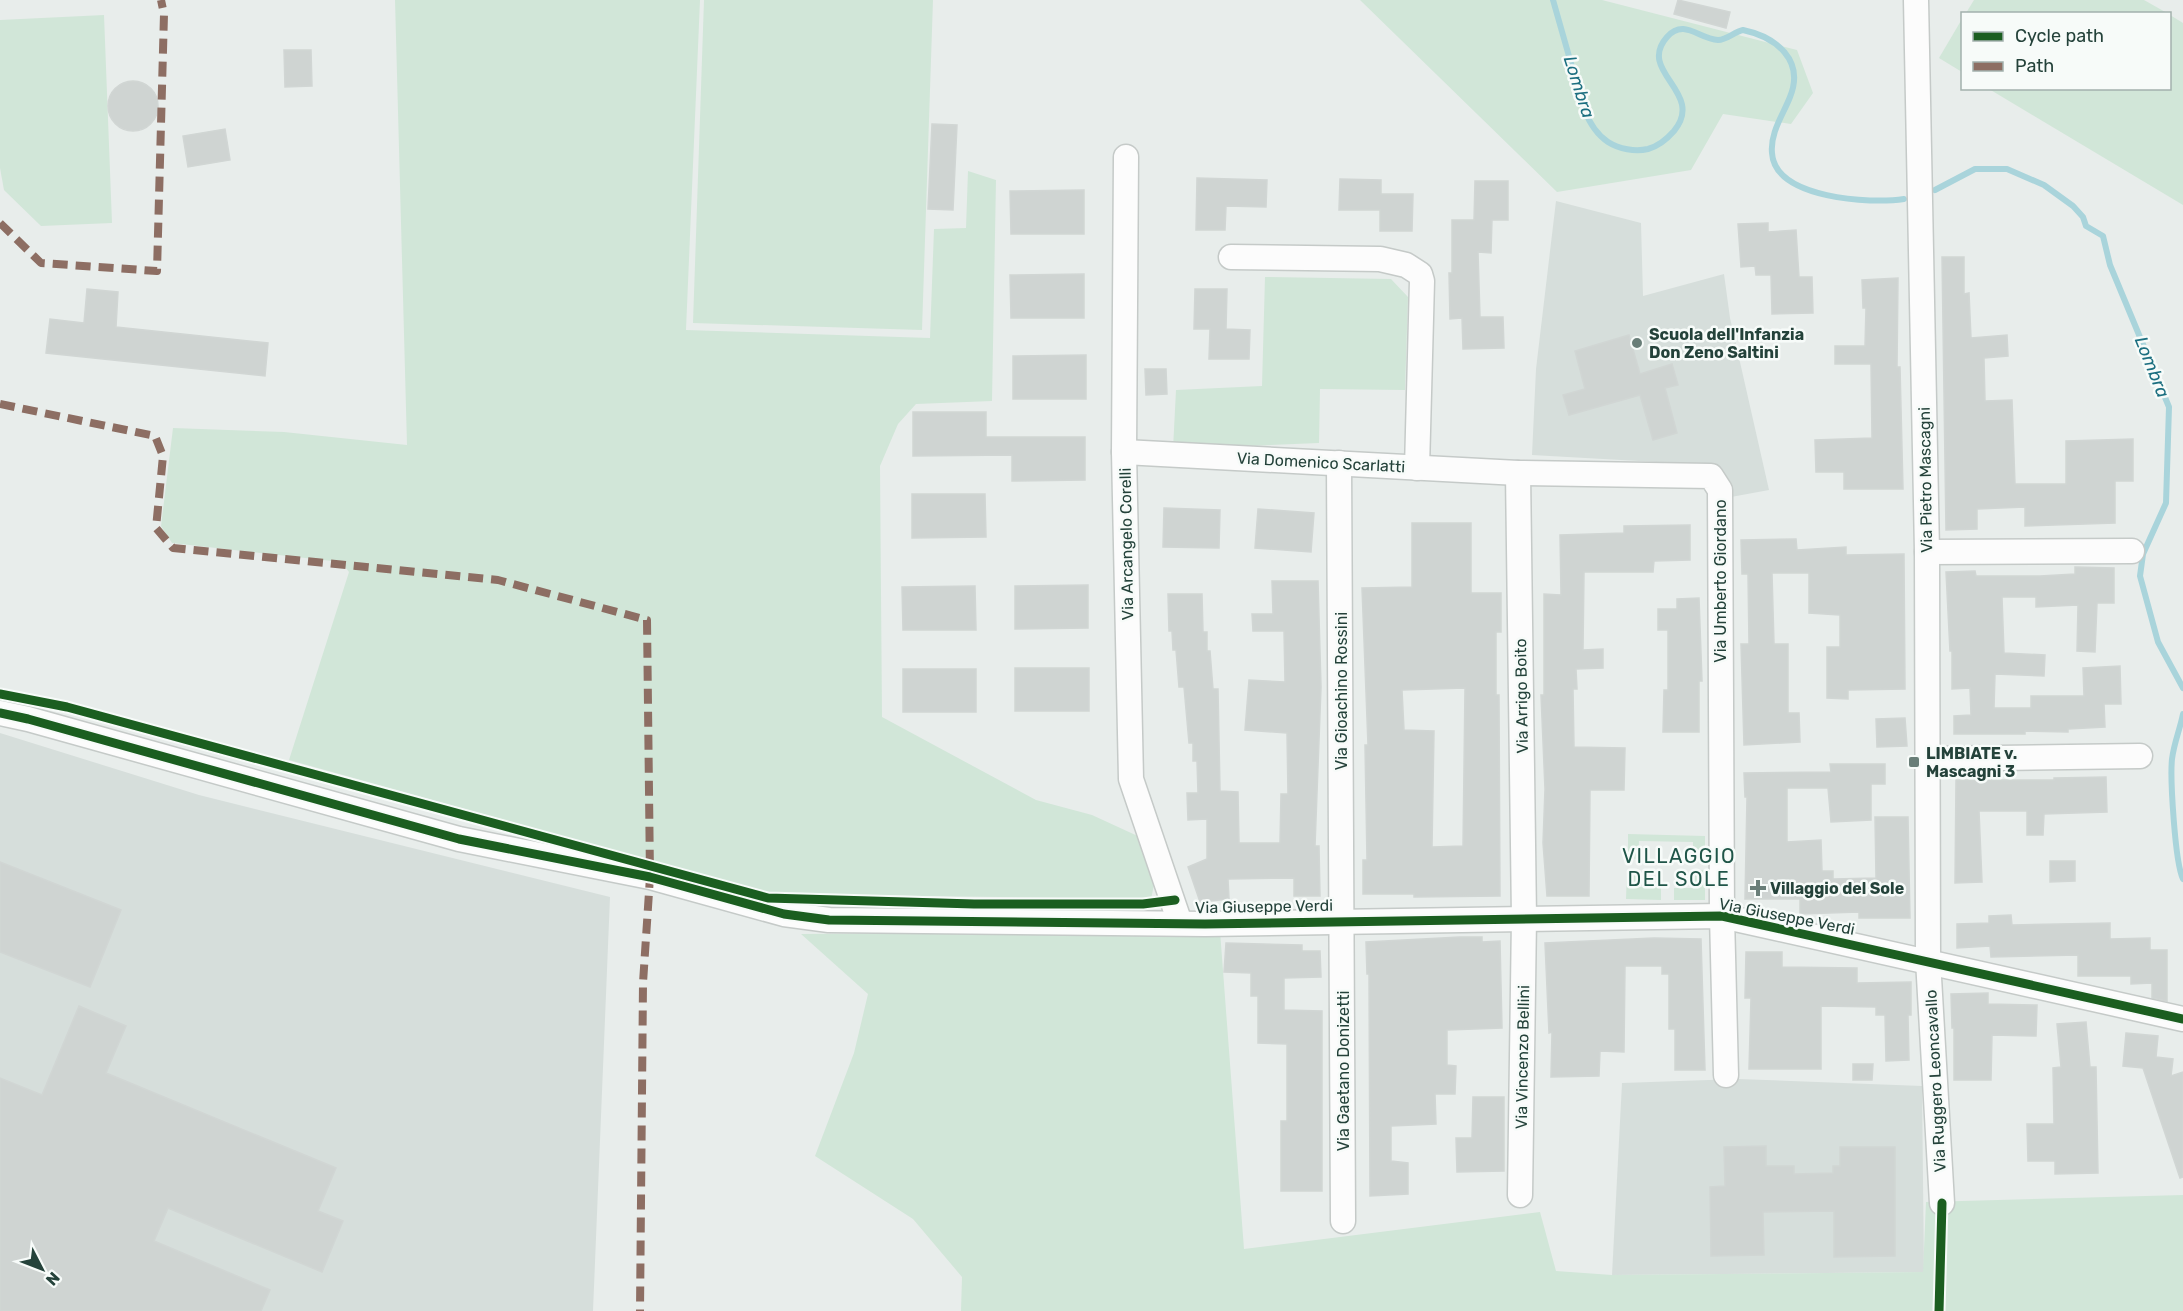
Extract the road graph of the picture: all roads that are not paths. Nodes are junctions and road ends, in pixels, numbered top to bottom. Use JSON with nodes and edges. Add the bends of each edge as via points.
{"nodes":[{"id":1,"x":1917,"y":0,"type":"edge"},
{"id":2,"x":1126,"y":157,"type":"dead end"},
{"id":3,"x":1231,"y":257,"type":"dead end"},
{"id":4,"x":1124,"y":452,"type":"junction"},
{"id":5,"x":1339,"y":463,"type":"junction"},
{"id":6,"x":1417,"y":468,"type":"junction"},
{"id":7,"x":1518,"y":473,"type":"junction"},
{"id":8,"x":2132,"y":551,"type":"dead end"},
{"id":9,"x":1927,"y":552,"type":"junction"},
{"id":10,"x":0,"y":713,"type":"edge"},
{"id":11,"x":2140,"y":756,"type":"dead end"},
{"id":12,"x":1929,"y":759,"type":"junction"},
{"id":13,"x":1722,"y":916,"type":"junction"},
{"id":14,"x":1524,"y":918,"type":"junction"},
{"id":15,"x":1343,"y":920,"type":"junction"},
{"id":16,"x":1180,"y":923,"type":"junction"},
{"id":17,"x":1928,"y":960,"type":"junction"},
{"id":18,"x":2183,"y":1019,"type":"edge"},
{"id":19,"x":1726,"y":1076,"type":"dead end"},
{"id":20,"x":1520,"y":1195,"type":"dead end"},
{"id":21,"x":1942,"y":1203,"type":"dead end"},
{"id":22,"x":1343,"y":1221,"type":"dead end"}],
"edges":[{"from":1,"to":9,"type":"street","name":"Via Pietro Mascagni"},
{"from":2,"to":4,"type":"street","name":"Via Arcangelo Corelli"},
{"from":3,"to":6,"type":"street","via":[[1380,259],[1406,264],[1420,274]]},
{"from":4,"to":5,"type":"street","name":"Via Domenico Scarlatti"},
{"from":4,"to":16,"type":"street","name":"Via Arcangelo Corelli","via":[[1131,779]]},
{"from":5,"to":6,"type":"street","name":"Via Domenico Scarlatti"},
{"from":5,"to":15,"type":"street","name":"Via Gioachino Rossini"},
{"from":6,"to":7,"type":"street","name":"Via Domenico Scarlatti"},
{"from":7,"to":13,"type":"street","name":"Via Umberto Giordano","via":[[1711,477],[1720,490]]},
{"from":7,"to":14,"type":"street","name":"Via Arrigo Boito"},
{"from":8,"to":9,"type":"street"},
{"from":9,"to":12,"type":"street","name":"Via Pietro Mascagni"},
{"from":10,"to":16,"type":"street","name":"Via Giuseppe Verdi","via":[[459,839],[650,877],[784,914],[829,920]]},
{"from":11,"to":12,"type":"street"},
{"from":12,"to":17,"type":"street","name":"Via Pietro Mascagni"},
{"from":13,"to":14,"type":"street","name":"Via Giuseppe Verdi"},
{"from":13,"to":17,"type":"street","name":"Via Giuseppe Verdi"},
{"from":13,"to":19,"type":"street"},
{"from":14,"to":15,"type":"street","name":"Via Giuseppe Verdi"},
{"from":14,"to":20,"type":"street","name":"Via Vincenzo Bellini"},
{"from":15,"to":16,"type":"street","name":"Via Giuseppe Verdi"},
{"from":15,"to":22,"type":"street","name":"Via Gaetano Donizetti"},
{"from":17,"to":18,"type":"street","name":"Via Giuseppe Verdi"},
{"from":17,"to":21,"type":"street","name":"Via Ruggero Leoncavallo"}]}
